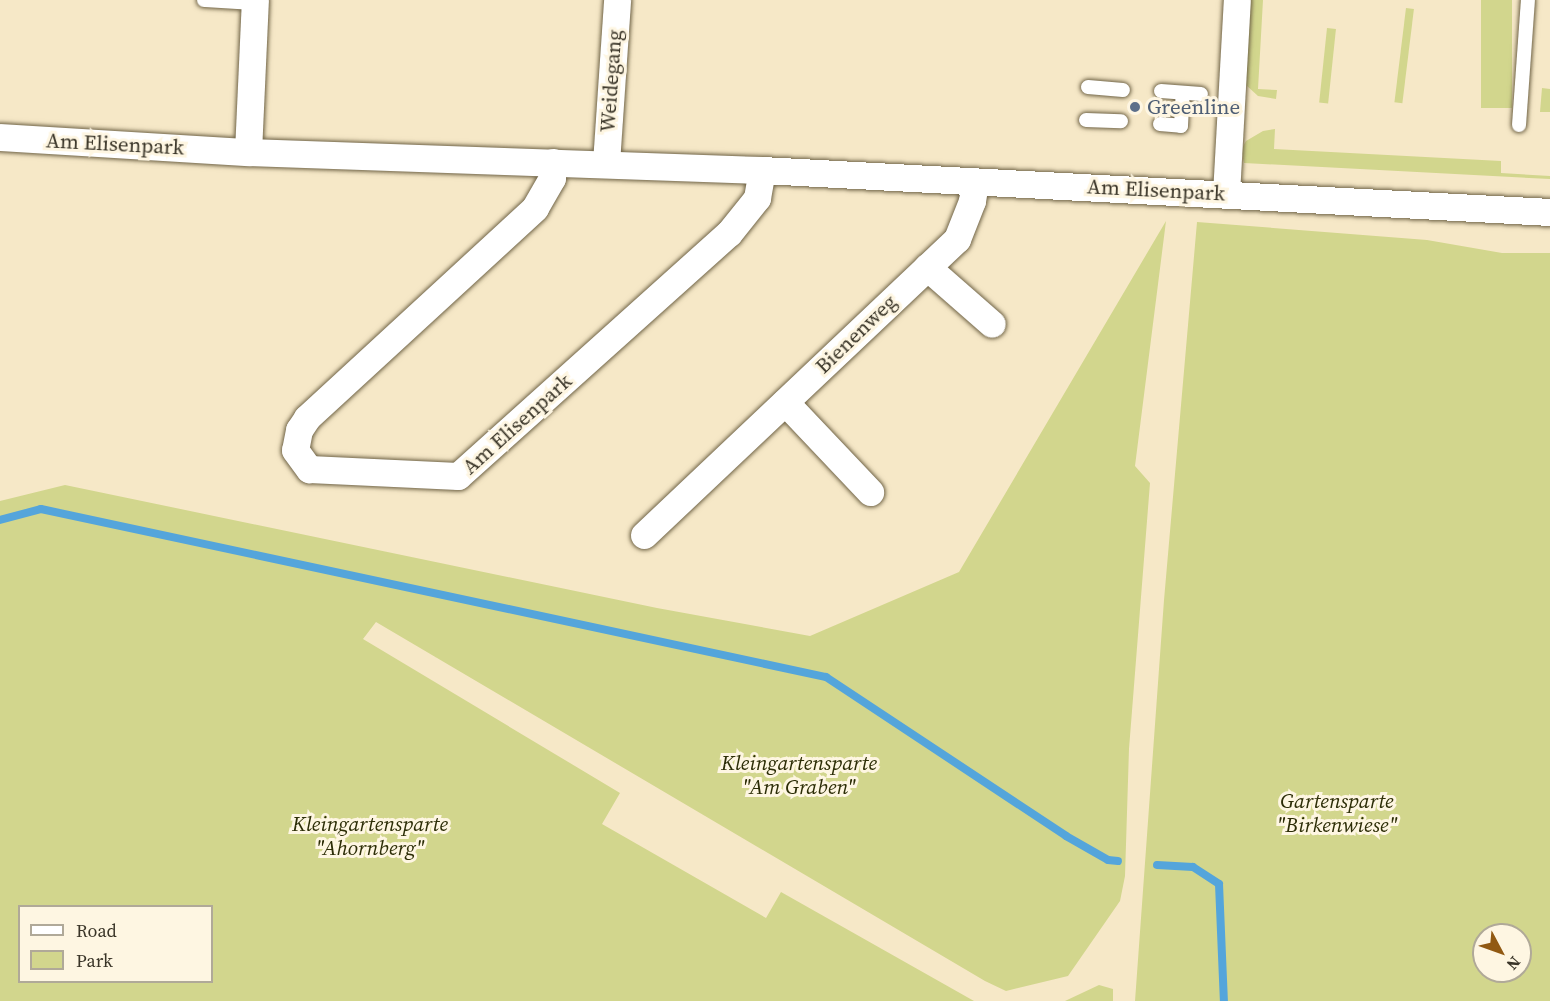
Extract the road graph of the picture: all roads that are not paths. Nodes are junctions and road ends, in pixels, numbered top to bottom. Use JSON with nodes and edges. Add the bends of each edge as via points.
{"nodes":[{"id":1,"x":204,"y":0,"type":"edge"},
{"id":2,"x":617,"y":0,"type":"edge"},
{"id":3,"x":1237,"y":0,"type":"edge"},
{"id":4,"x":1528,"y":0,"type":"edge"},
{"id":5,"x":255,"y":2,"type":"edge"},
{"id":6,"x":1088,"y":87,"type":"dead end"},
{"id":7,"x":1123,"y":90,"type":"dead end"},
{"id":8,"x":1161,"y":91,"type":"dead end"},
{"id":9,"x":1183,"y":93,"type":"junction"},
{"id":10,"x":1201,"y":94,"type":"dead end"},
{"id":11,"x":1086,"y":120,"type":"dead end"},
{"id":12,"x":1121,"y":121,"type":"dead end"},
{"id":13,"x":1160,"y":124,"type":"dead end"},
{"id":14,"x":1520,"y":125,"type":"dead end"},
{"id":15,"x":0,"y":137,"type":"edge"},
{"id":16,"x":248,"y":152,"type":"junction"},
{"id":17,"x":553,"y":162,"type":"junction"},
{"id":18,"x":606,"y":162,"type":"junction"},
{"id":19,"x":762,"y":170,"type":"junction"},
{"id":20,"x":975,"y":181,"type":"junction"},
{"id":21,"x":1226,"y":194,"type":"junction"},
{"id":22,"x":1550,"y":212,"type":"edge"},
{"id":23,"x":927,"y":267,"type":"junction"},
{"id":24,"x":992,"y":324,"type":"dead end"},
{"id":25,"x":785,"y":402,"type":"junction"},
{"id":26,"x":870,"y":492,"type":"dead end"},
{"id":27,"x":644,"y":535,"type":"dead end"}],
"edges":[{"from":1,"to":5,"type":"lane"},
{"from":2,"to":18,"type":"street","name":"Weidegang"},
{"from":3,"to":21,"type":"street"},
{"from":4,"to":14,"type":"lane"},
{"from":5,"to":16,"type":"street"},
{"from":6,"to":7,"type":"lane"},
{"from":8,"to":9,"type":"lane"},
{"from":9,"to":10,"type":"lane"},
{"from":9,"to":13,"type":"lane","via":[[1181,126]]},
{"from":11,"to":12,"type":"lane"},
{"from":15,"to":16,"type":"street","name":"Am Elisenpark"},
{"from":16,"to":17,"type":"street","name":"Am Elisenpark"},
{"from":17,"to":18,"type":"street","name":"Am Elisenpark"},
{"from":17,"to":19,"type":"street","name":"Am Elisenpark","via":[[552,178],[535,208],[307,418],[299,430],[295,450],[309,470],[458,476],[729,233],[757,198]]},
{"from":18,"to":19,"type":"street","name":"Am Elisenpark"},
{"from":19,"to":20,"type":"street","name":"Am Elisenpark"},
{"from":20,"to":21,"type":"street","name":"Am Elisenpark"},
{"from":20,"to":23,"type":"street","name":"Bienenweg","via":[[972,201],[957,239]]},
{"from":21,"to":22,"type":"street","name":"Am Elisenpark"},
{"from":23,"to":24,"type":"street"},
{"from":23,"to":25,"type":"street","name":"Bienenweg"},
{"from":25,"to":26,"type":"street"},
{"from":25,"to":27,"type":"street","name":"Bienenweg"}]}
